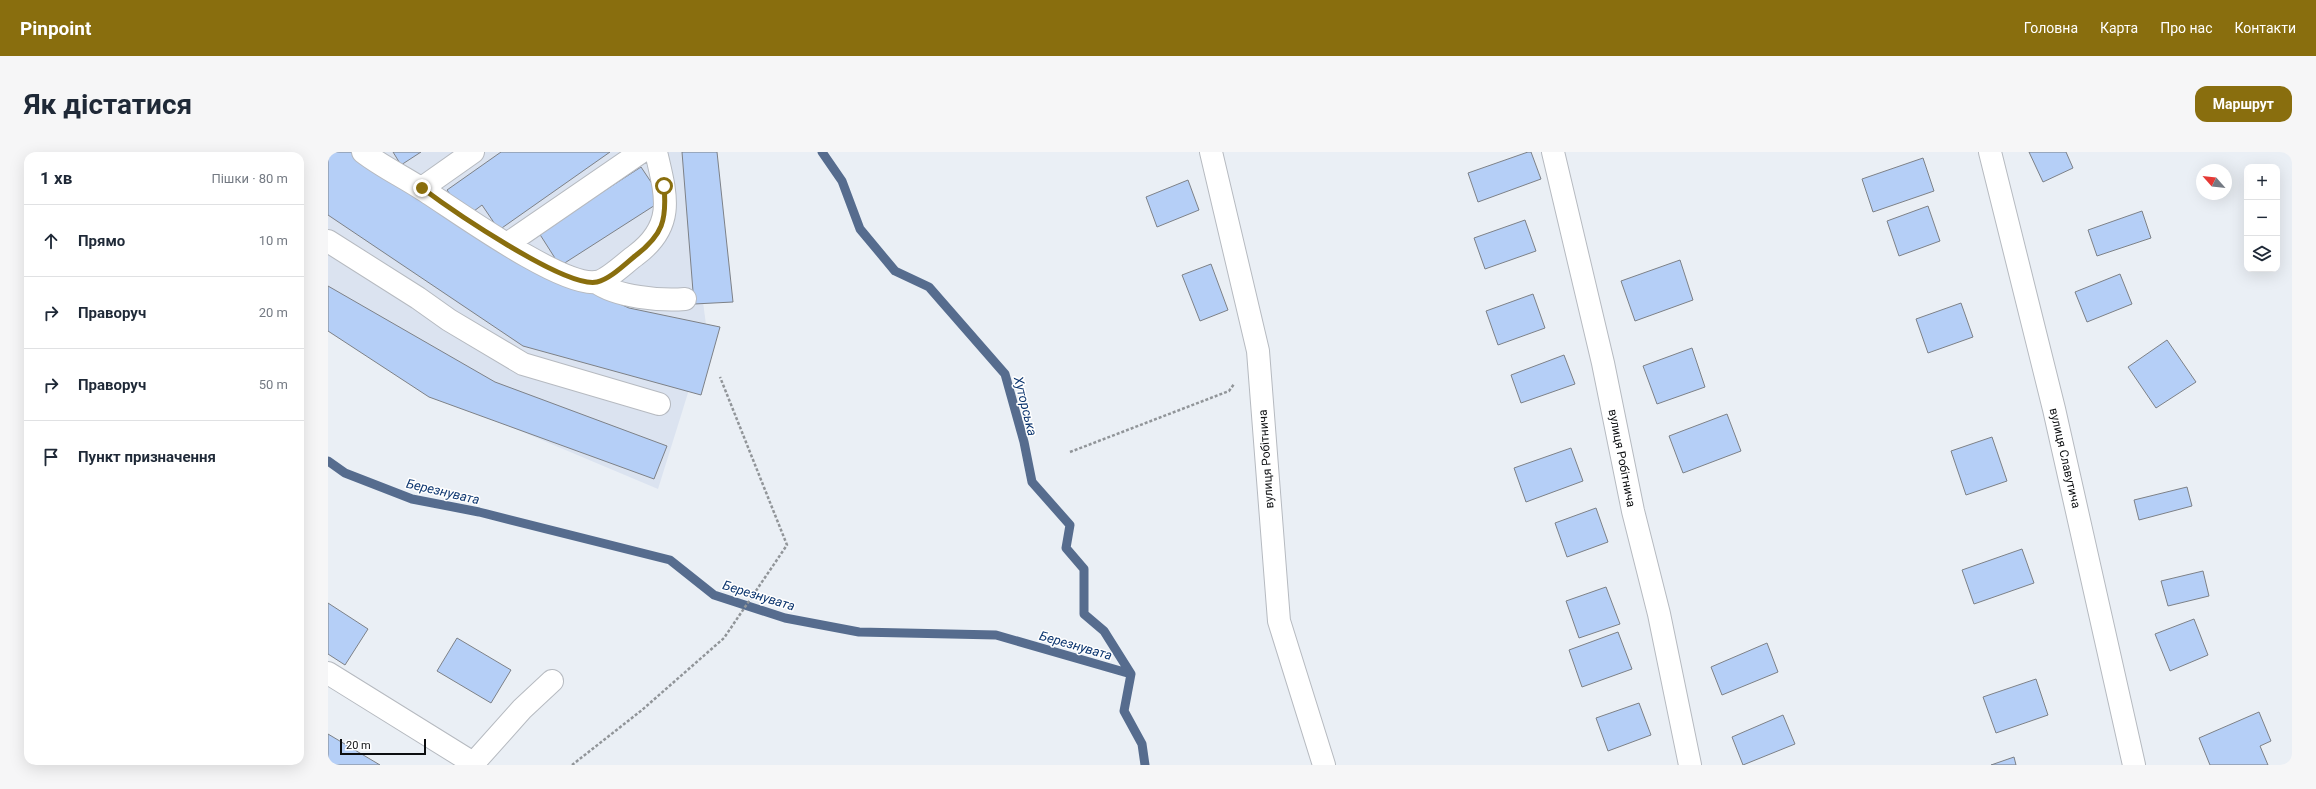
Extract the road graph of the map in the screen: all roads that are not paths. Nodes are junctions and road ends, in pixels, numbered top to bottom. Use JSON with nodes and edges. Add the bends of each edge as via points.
{"nodes":[{"id":1,"x":363,"y":152,"type":"edge"},
{"id":2,"x":473,"y":152,"type":"edge"},
{"id":3,"x":640,"y":152,"type":"edge"},
{"id":4,"x":656,"y":152,"type":"edge"},
{"id":5,"x":1212,"y":152,"type":"edge"},
{"id":6,"x":1552,"y":152,"type":"edge"},
{"id":7,"x":1990,"y":152,"type":"edge"},
{"id":8,"x":422,"y":188,"type":"junction"},
{"id":9,"x":328,"y":242,"type":"edge"},
{"id":10,"x":507,"y":244,"type":"junction"},
{"id":11,"x":596,"y":282,"type":"junction"},
{"id":12,"x":685,"y":299,"type":"dead end"},
{"id":13,"x":658,"y":404,"type":"dead end"},
{"id":14,"x":328,"y":673,"type":"edge"},
{"id":15,"x":552,"y":681,"type":"dead end"},
{"id":16,"x":473,"y":764,"type":"edge"},
{"id":17,"x":1324,"y":765,"type":"edge"},
{"id":18,"x":1690,"y":765,"type":"edge"},
{"id":19,"x":2134,"y":765,"type":"edge"}],
"edges":[{"from":1,"to":8,"type":"street"},
{"from":2,"to":8,"type":"street"},
{"from":3,"to":10,"type":"street"},
{"from":4,"to":11,"type":"street","via":[[665,202],[658,236],[605,278]]},
{"from":5,"to":17,"type":"street","name":"вулиця Робітнича","via":[[1258,351],[1279,621]]},
{"from":6,"to":18,"type":"street","name":"вулиця Робітнича","via":[[1603,363]]},
{"from":7,"to":19,"type":"street","name":"вулиця Славутича","via":[[2054,409]]},
{"from":8,"to":10,"type":"street","via":[[465,219]]},
{"from":9,"to":13,"type":"street","via":[[523,364]]},
{"from":10,"to":11,"type":"street","via":[[578,280]]},
{"from":11,"to":12,"type":"street","via":[[610,289],[664,300]]},
{"from":14,"to":16,"type":"street"},
{"from":15,"to":16,"type":"street","via":[[522,709]]}]}
